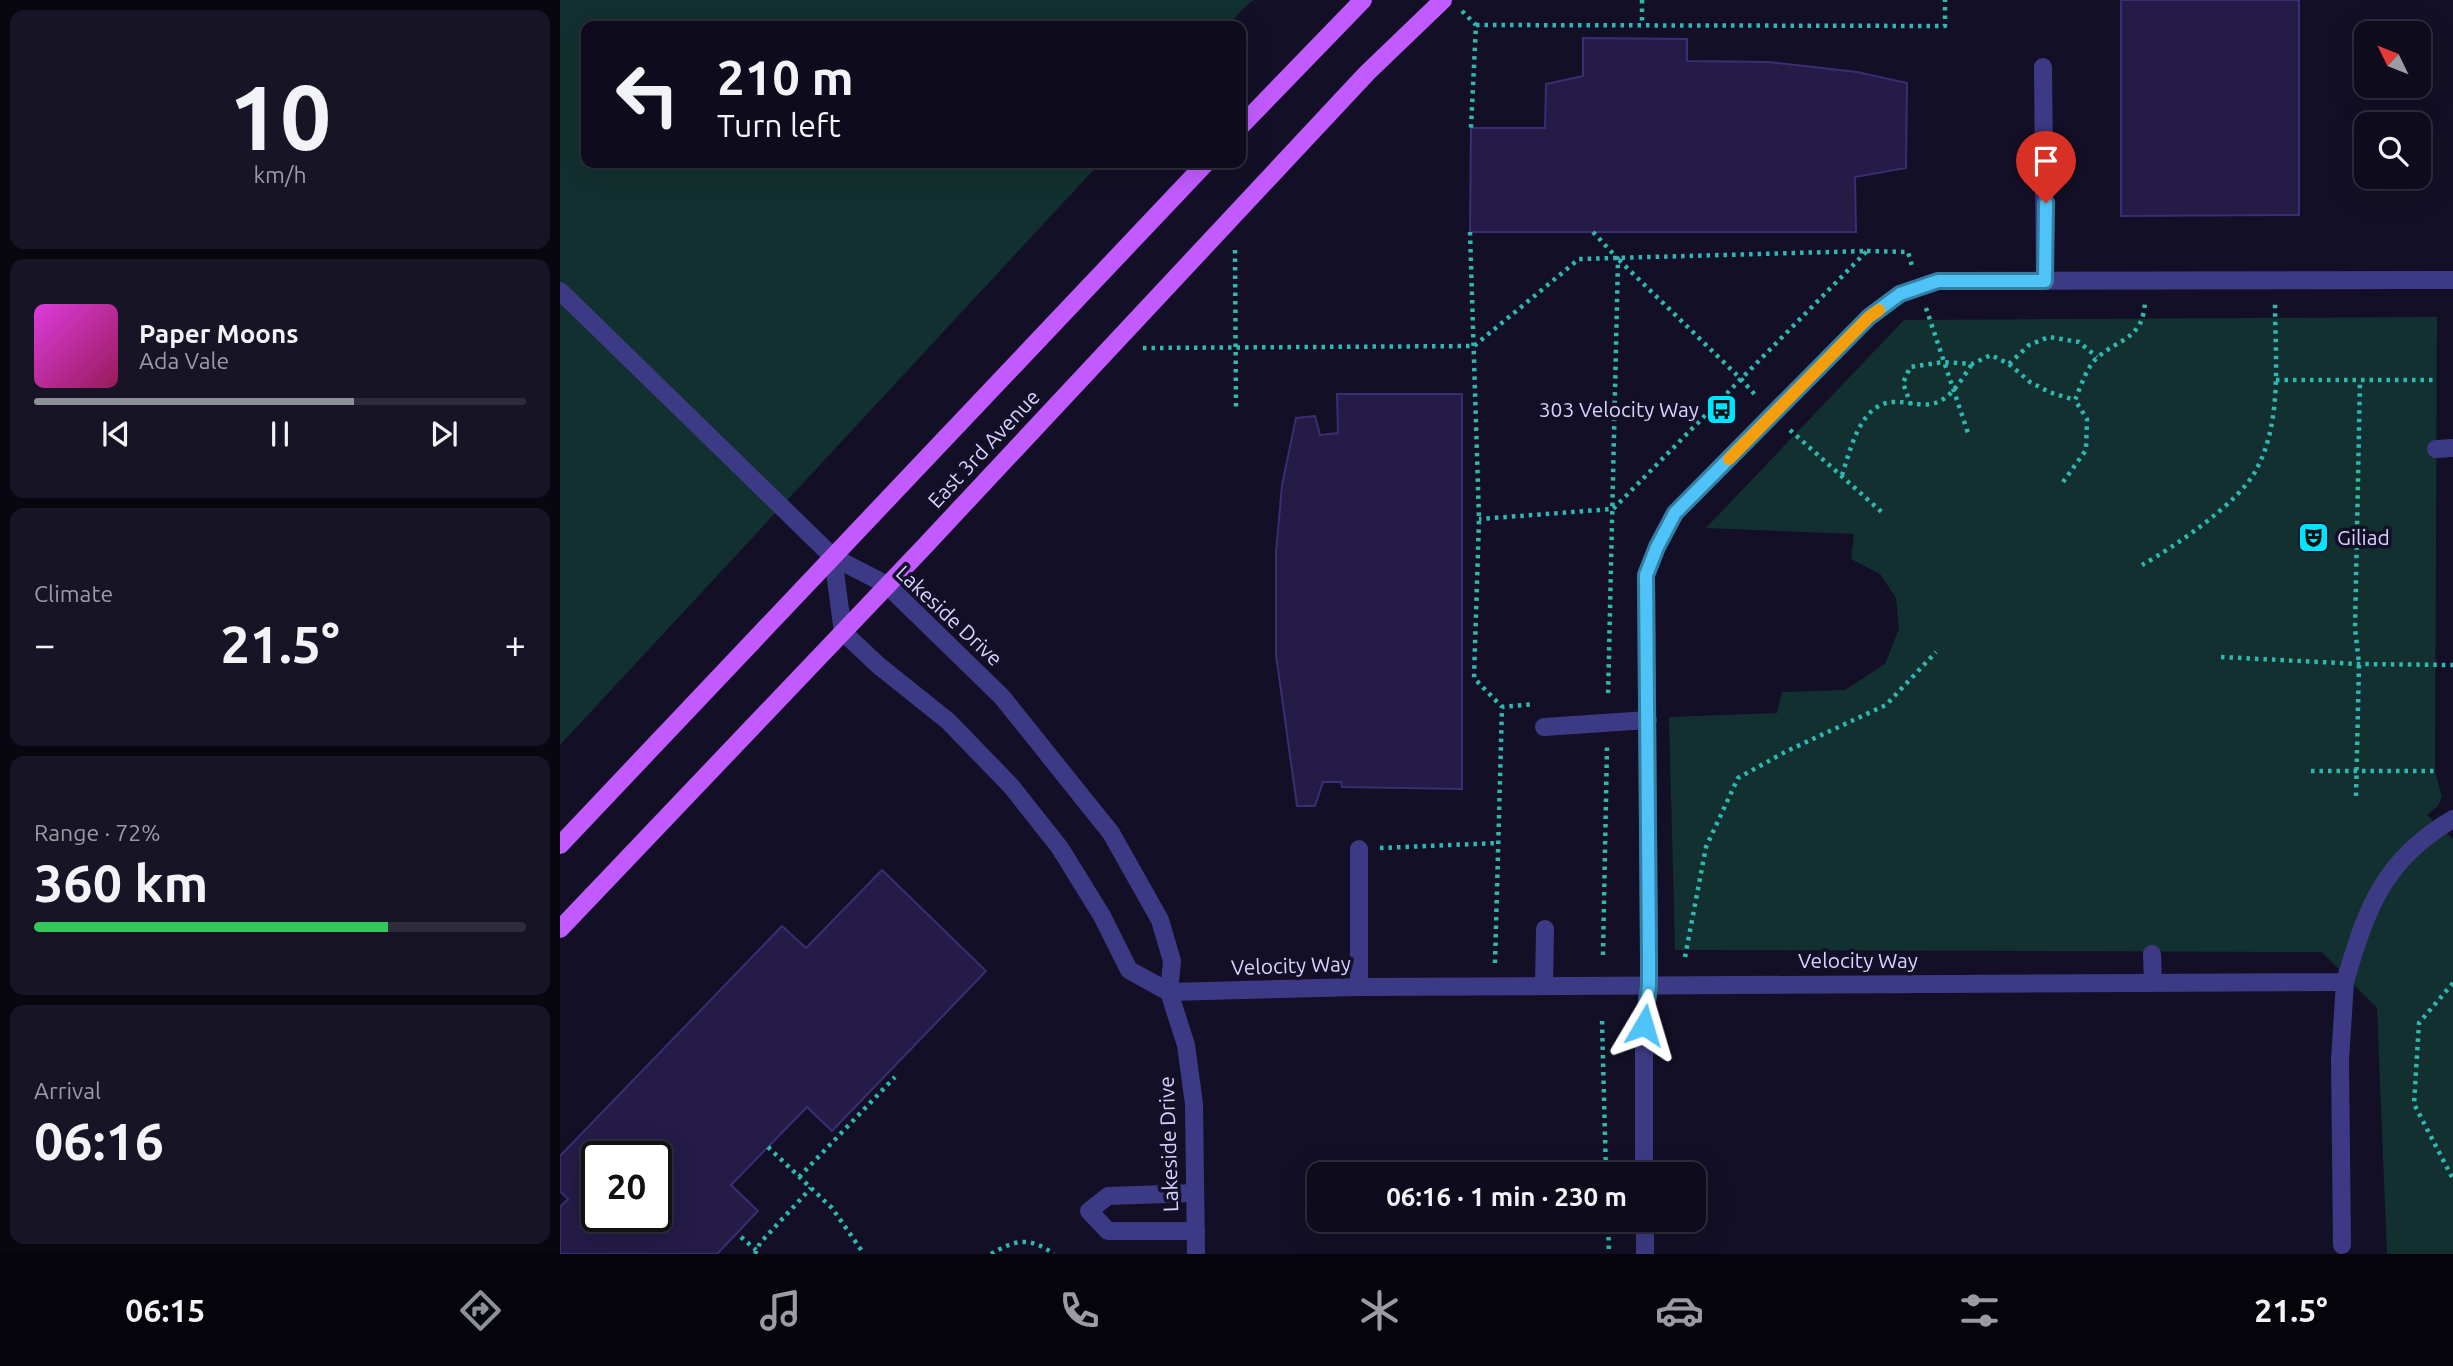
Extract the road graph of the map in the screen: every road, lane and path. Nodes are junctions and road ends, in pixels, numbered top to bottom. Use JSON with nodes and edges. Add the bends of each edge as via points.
{"nodes":[{"id":1,"x":1363,"y":0,"type":"edge"},
{"id":2,"x":1443,"y":0,"type":"edge"},
{"id":3,"x":1642,"y":0,"type":"edge"},
{"id":4,"x":1945,"y":0,"type":"edge"},
{"id":5,"x":1461,"y":10,"type":"dead end"},
{"id":6,"x":1642,"y":24,"type":"junction"},
{"id":7,"x":1476,"y":25,"type":"junction"},
{"id":8,"x":2043,"y":67,"type":"dead end"},
{"id":9,"x":1246,"y":121,"type":"edge"},
{"id":10,"x":1471,"y":128,"type":"dead end"},
{"id":11,"x":1201,"y":168,"type":"edge"},
{"id":12,"x":1235,"y":214,"type":"junction"},
{"id":13,"x":1470,"y":232,"type":"dead end"},
{"id":14,"x":1593,"y":232,"type":"dead end"},
{"id":15,"x":1867,"y":251,"type":"junction"},
{"id":16,"x":1618,"y":259,"type":"junction"},
{"id":17,"x":2453,"y":280,"type":"edge"},
{"id":18,"x":2045,"y":281,"type":"junction"},
{"id":19,"x":2145,"y":281,"type":"junction"},
{"id":20,"x":2275,"y":281,"type":"junction"},
{"id":21,"x":1919,"y":288,"type":"junction"},
{"id":22,"x":560,"y":291,"type":"edge"},
{"id":23,"x":1474,"y":346,"type":"junction"},
{"id":24,"x":1109,"y":348,"type":"junction"},
{"id":25,"x":1234,"y":348,"type":"junction"},
{"id":26,"x":2097,"y":357,"type":"junction"},
{"id":27,"x":1943,"y":362,"type":"junction"},
{"id":28,"x":1972,"y":364,"type":"junction"},
{"id":29,"x":2009,"y":364,"type":"junction"},
{"id":30,"x":1741,"y":379,"type":"junction"},
{"id":31,"x":2276,"y":380,"type":"junction"},
{"id":32,"x":2360,"y":380,"type":"junction"},
{"id":33,"x":2436,"y":380,"type":"dead end"},
{"id":34,"x":1954,"y":389,"type":"junction"},
{"id":35,"x":2074,"y":400,"type":"junction"},
{"id":36,"x":1911,"y":405,"type":"junction"},
{"id":37,"x":1236,"y":407,"type":"dead end"},
{"id":38,"x":1796,"y":436,"type":"dead end"},
{"id":39,"x":1969,"y":436,"type":"dead end"},
{"id":40,"x":1842,"y":475,"type":"junction"},
{"id":41,"x":2063,"y":482,"type":"dead end"},
{"id":42,"x":1613,"y":509,"type":"junction"},
{"id":43,"x":1885,"y":515,"type":"dead end"},
{"id":44,"x":1479,"y":519,"type":"junction"},
{"id":45,"x":833,"y":557,"type":"junction"},
{"id":46,"x":2142,"y":565,"type":"dead end"},
{"id":47,"x":887,"y":585,"type":"junction"},
{"id":48,"x":843,"y":632,"type":"junction"},
{"id":49,"x":1936,"y":652,"type":"dead end"},
{"id":50,"x":2221,"y":657,"type":"dead end"},
{"id":51,"x":2359,"y":664,"type":"junction"},
{"id":52,"x":2453,"y":665,"type":"edge"},
{"id":53,"x":1608,"y":697,"type":"junction"},
{"id":54,"x":1595,"y":698,"type":"dead end"},
{"id":55,"x":1542,"y":704,"type":"dead end"},
{"id":56,"x":1502,"y":707,"type":"junction"},
{"id":57,"x":1648,"y":720,"type":"junction"},
{"id":58,"x":1608,"y":721,"type":"junction"},
{"id":59,"x":1544,"y":727,"type":"dead end"},
{"id":60,"x":2355,"y":770,"type":"junction"},
{"id":61,"x":2311,"y":771,"type":"dead end"},
{"id":62,"x":2435,"y":771,"type":"dead end"},
{"id":63,"x":2356,"y":796,"type":"dead end"},
{"id":64,"x":2453,"y":819,"type":"edge"},
{"id":65,"x":1499,"y":843,"type":"junction"},
{"id":66,"x":560,"y":845,"type":"edge"},
{"id":67,"x":1359,"y":849,"type":"joint"},
{"id":68,"x":560,"y":929,"type":"edge"},
{"id":69,"x":1545,"y":929,"type":"dead end"},
{"id":70,"x":2152,"y":954,"type":"dead end"},
{"id":71,"x":1602,"y":955,"type":"dead end"},
{"id":72,"x":1685,"y":957,"type":"dead end"},
{"id":73,"x":2152,"y":982,"type":"junction"},
{"id":74,"x":2345,"y":982,"type":"junction"},
{"id":75,"x":2453,"y":983,"type":"edge"},
{"id":76,"x":1495,"y":986,"type":"junction"},
{"id":77,"x":1544,"y":986,"type":"junction"},
{"id":78,"x":1649,"y":986,"type":"junction"},
{"id":79,"x":1359,"y":987,"type":"junction"},
{"id":80,"x":1169,"y":992,"type":"junction"},
{"id":81,"x":1602,"y":1021,"type":"dead end"},
{"id":82,"x":895,"y":1077,"type":"dead end"},
{"id":83,"x":768,"y":1147,"type":"dead end"},
{"id":84,"x":1606,"y":1162,"type":"edge"},
{"id":85,"x":1644,"y":1162,"type":"edge"},
{"id":86,"x":799,"y":1177,"type":"junction"},
{"id":87,"x":2453,"y":1179,"type":"edge"},
{"id":88,"x":811,"y":1188,"type":"junction"},
{"id":89,"x":1195,"y":1193,"type":"junction"},
{"id":90,"x":1196,"y":1231,"type":"junction"},
{"id":91,"x":1608,"y":1232,"type":"edge"},
{"id":92,"x":1645,"y":1232,"type":"edge"},
{"id":93,"x":741,"y":1237,"type":"dead end"},
{"id":94,"x":2342,"y":1245,"type":"dead end"},
{"id":95,"x":755,"y":1252,"type":"edge"},
{"id":96,"x":864,"y":1254,"type":"edge"},
{"id":97,"x":991,"y":1254,"type":"edge"},
{"id":98,"x":1054,"y":1254,"type":"edge"},
{"id":99,"x":1196,"y":1254,"type":"edge"},
{"id":100,"x":1609,"y":1254,"type":"edge"},
{"id":101,"x":1645,"y":1254,"type":"edge"}],
"edges":[{"from":1,"to":9,"type":"main road"},
{"from":2,"to":12,"type":"main road","name":"East 3rd Avenue","via":[[1367,73]]},
{"from":3,"to":6,"type":"path"},
{"from":4,"to":6,"type":"path","via":[[1945,26]]},
{"from":5,"to":7,"type":"path"},
{"from":6,"to":7,"type":"path"},
{"from":7,"to":10,"type":"path"},
{"from":8,"to":18,"type":"street"},
{"from":11,"to":45,"type":"main road","name":"East 3rd Avenue"},
{"from":12,"to":24,"type":"main road","name":"East 3rd Avenue"},
{"from":12,"to":25,"type":"path"},
{"from":13,"to":23,"type":"path"},
{"from":14,"to":16,"type":"path"},
{"from":15,"to":16,"type":"path"},
{"from":15,"to":21,"type":"path","via":[[1908,252]]},
{"from":15,"to":30,"type":"path"},
{"from":16,"to":23,"type":"path","via":[[1578,260]]},
{"from":16,"to":30,"type":"path"},
{"from":16,"to":42,"type":"path"},
{"from":17,"to":20,"type":"street"},
{"from":18,"to":19,"type":"street"},
{"from":18,"to":21,"type":"street","via":[[1938,281]]},
{"from":19,"to":20,"type":"street"},
{"from":19,"to":26,"type":"path","via":[[2144,315],[2128,339]]},
{"from":20,"to":31,"type":"path"},
{"from":21,"to":27,"type":"path"},
{"from":21,"to":57,"type":"street","via":[[1900,294],[1869,317],[1675,513],[1646,575]]},
{"from":22,"to":45,"type":"street","name":"Lakeside Drive"},
{"from":23,"to":25,"type":"path"},
{"from":23,"to":44,"type":"path"},
{"from":24,"to":25,"type":"path"},
{"from":24,"to":47,"type":"main road","name":"East 3rd Avenue"},
{"from":25,"to":37,"type":"path"},
{"from":26,"to":29,"type":"path","via":[[2079,342],[2049,337],[2029,345]]},
{"from":26,"to":35,"type":"path"},
{"from":27,"to":28,"type":"path"},
{"from":27,"to":34,"type":"path"},
{"from":27,"to":36,"type":"path","via":[[1910,367],[1903,383]]},
{"from":28,"to":29,"type":"path","via":[[1990,355]]},
{"from":28,"to":34,"type":"path"},
{"from":29,"to":35,"type":"path","via":[[2029,382]]},
{"from":30,"to":42,"type":"path"},
{"from":31,"to":32,"type":"path"},
{"from":31,"to":46,"type":"path","via":[[2272,426],[2256,471],[2238,493],[2179,543]]},
{"from":32,"to":33,"type":"path"},
{"from":32,"to":51,"type":"path"},
{"from":34,"to":36,"type":"path","via":[[1939,402]]},
{"from":34,"to":39,"type":"path"},
{"from":35,"to":41,"type":"path","via":[[2087,419],[2086,450]]},
{"from":36,"to":40,"type":"path","via":[[1895,401],[1875,409],[1859,425]]},
{"from":38,"to":40,"type":"path"},
{"from":40,"to":43,"type":"path"},
{"from":42,"to":44,"type":"path"},
{"from":42,"to":53,"type":"path"},
{"from":44,"to":56,"type":"path","via":[[1474,678]]},
{"from":45,"to":47,"type":"street","name":"Lakeside Drive"},
{"from":45,"to":48,"type":"street"},
{"from":45,"to":66,"type":"main road","name":"East 3rd Avenue"},
{"from":47,"to":48,"type":"main road","name":"East 3rd Avenue"},
{"from":47,"to":80,"type":"street","name":"Lakeside Drive","via":[[1002,696],[1111,833],[1160,920],[1172,961]]},
{"from":48,"to":68,"type":"main road","name":"East 3rd Avenue"},
{"from":48,"to":80,"type":"street","via":[[948,721],[1011,786],[1060,848],[1129,970]]},
{"from":49,"to":72,"type":"path","via":[[1886,705],[1738,778],[1706,847]]},
{"from":50,"to":51,"type":"path"},
{"from":51,"to":52,"type":"path"},
{"from":51,"to":60,"type":"path"},
{"from":53,"to":54,"type":"path"},
{"from":53,"to":58,"type":"path"},
{"from":55,"to":56,"type":"path"},
{"from":56,"to":65,"type":"path"},
{"from":57,"to":58,"type":"street"},
{"from":57,"to":78,"type":"street"},
{"from":58,"to":59,"type":"street"},
{"from":58,"to":71,"type":"path"},
{"from":60,"to":61,"type":"path"},
{"from":60,"to":62,"type":"path"},
{"from":60,"to":63,"type":"path"},
{"from":64,"to":74,"type":"street","via":[[2414,846],[2391,871],[2357,938]]},
{"from":65,"to":67,"type":"path"},
{"from":65,"to":76,"type":"path"},
{"from":67,"to":79,"type":"street"},
{"from":69,"to":77,"type":"street"},
{"from":70,"to":73,"type":"street"},
{"from":73,"to":74,"type":"street","name":"Velocity Way"},
{"from":73,"to":78,"type":"street","name":"Velocity Way"},
{"from":74,"to":94,"type":"street","via":[[2340,1060]]},
{"from":75,"to":87,"type":"path","via":[[2419,1023],[2414,1104]]},
{"from":76,"to":77,"type":"street","name":"Velocity Way"},
{"from":76,"to":79,"type":"street","name":"Velocity Way"},
{"from":77,"to":78,"type":"street","name":"Velocity Way"},
{"from":78,"to":85,"type":"street","via":[[1644,1025]]},
{"from":79,"to":80,"type":"street","name":"Velocity Way"},
{"from":80,"to":89,"type":"street","name":"Lakeside Drive","via":[[1186,1045],[1194,1104]]},
{"from":81,"to":84,"type":"path"},
{"from":82,"to":86,"type":"path"},
{"from":83,"to":86,"type":"path"},
{"from":86,"to":88,"type":"path"},
{"from":88,"to":95,"type":"path"},
{"from":88,"to":96,"type":"path","via":[[832,1208]]},
{"from":89,"to":90,"type":"street","name":"Lakeside Drive"},
{"from":89,"to":90,"type":"street","via":[[1108,1196],[1089,1211],[1108,1231]]},
{"from":90,"to":99,"type":"street","name":"Lakeside Drive"},
{"from":91,"to":100,"type":"path"},
{"from":92,"to":101,"type":"street"},
{"from":93,"to":95,"type":"path"},
{"from":97,"to":98,"type":"path","via":[[1020,1242],[1039,1243]]}]}
